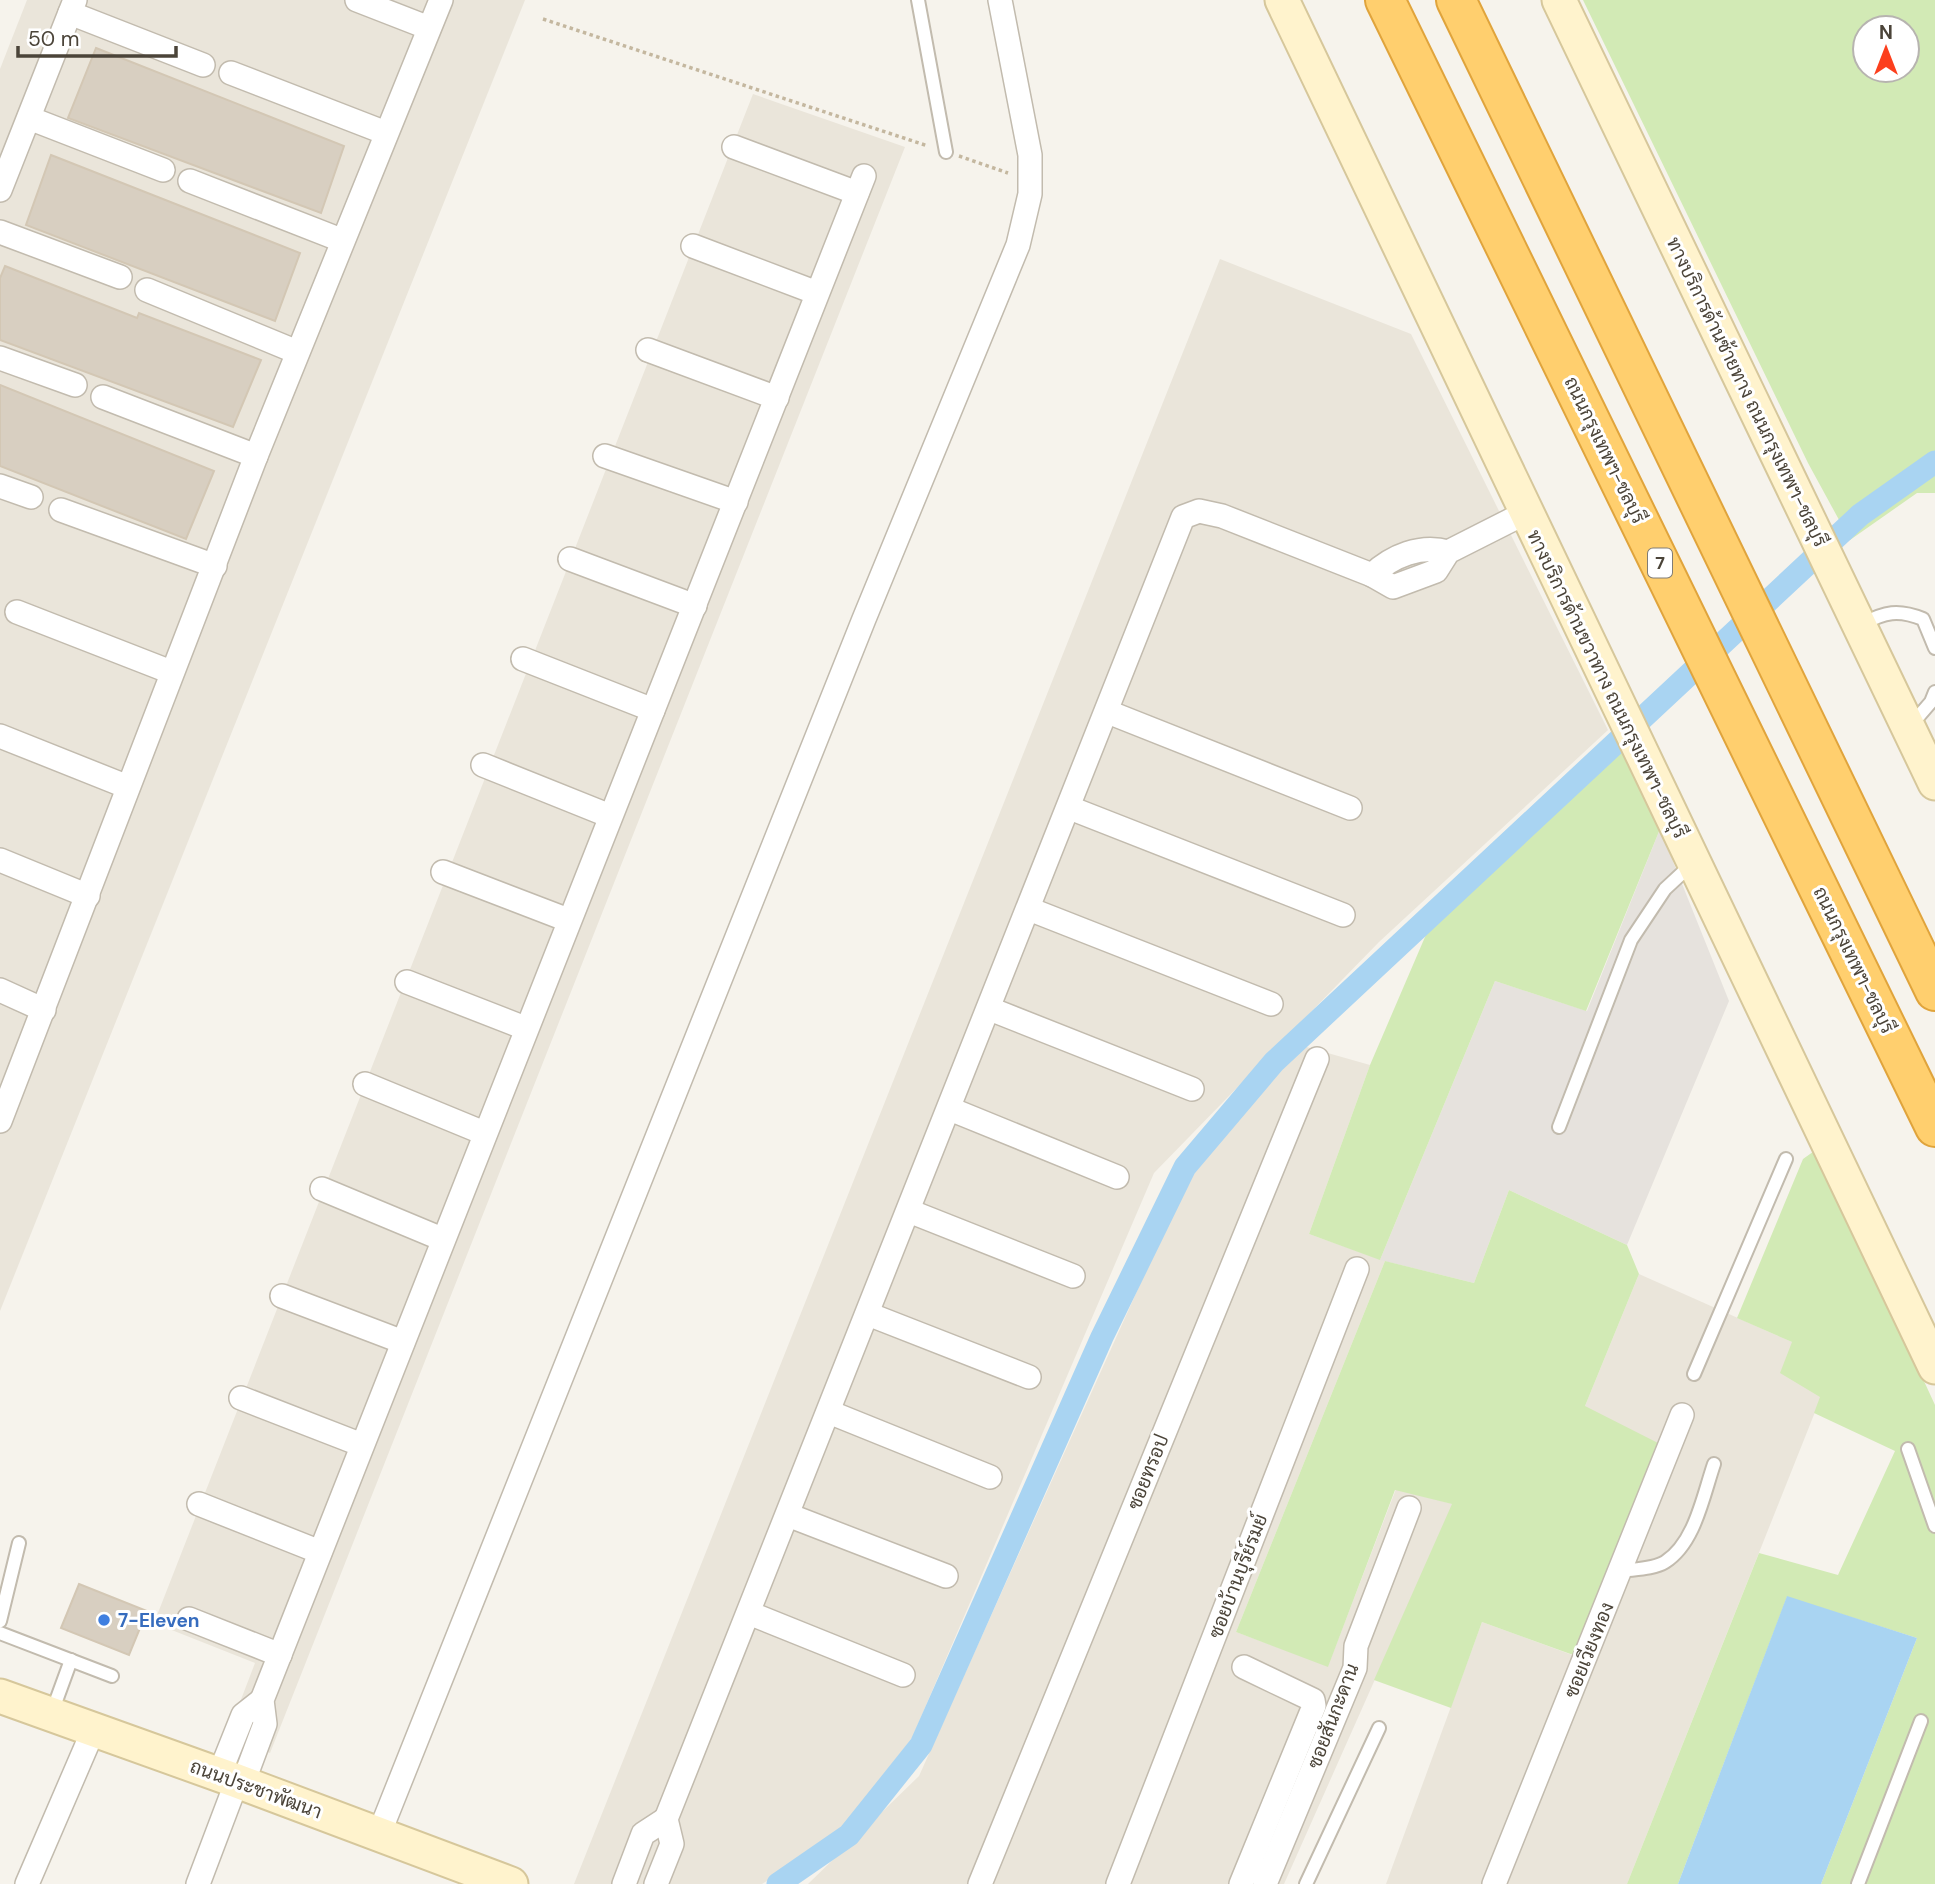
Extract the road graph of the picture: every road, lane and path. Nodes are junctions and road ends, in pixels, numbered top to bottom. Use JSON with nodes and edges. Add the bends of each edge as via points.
{"nodes":[{"id":1,"x":357,"y":0,"type":"edge"},
{"id":2,"x":440,"y":0,"type":"edge"},
{"id":3,"x":918,"y":0,"type":"edge"},
{"id":4,"x":1000,"y":0,"type":"edge"},
{"id":5,"x":1282,"y":0,"type":"edge"},
{"id":6,"x":1385,"y":0,"type":"edge"},
{"id":7,"x":1456,"y":0,"type":"edge"},
{"id":8,"x":1559,"y":0,"type":"edge"},
{"id":9,"x":73,"y":7,"type":"edge"},
{"id":10,"x":543,"y":19,"type":"dead end"},
{"id":11,"x":429,"y":28,"type":"junction"},
{"id":12,"x":203,"y":65,"type":"dead end"},
{"id":13,"x":231,"y":73,"type":"dead end"},
{"id":14,"x":29,"y":118,"type":"junction"},
{"id":15,"x":386,"y":133,"type":"junction"},
{"id":16,"x":734,"y":147,"type":"dead end"},
{"id":17,"x":946,"y":152,"type":"junction"},
{"id":18,"x":163,"y":170,"type":"dead end"},
{"id":19,"x":1030,"y":180,"type":"junction"},
{"id":20,"x":190,"y":181,"type":"dead end"},
{"id":21,"x":0,"y":190,"type":"edge"},
{"id":22,"x":0,"y":232,"type":"edge"},
{"id":23,"x":341,"y":240,"type":"junction"},
{"id":24,"x":693,"y":246,"type":"dead end"},
{"id":25,"x":120,"y":277,"type":"dead end"},
{"id":26,"x":146,"y":290,"type":"dead end"},
{"id":27,"x":817,"y":293,"type":"junction"},
{"id":28,"x":648,"y":350,"type":"dead end"},
{"id":29,"x":297,"y":352,"type":"junction"},
{"id":30,"x":0,"y":358,"type":"edge"},
{"id":31,"x":75,"y":385,"type":"dead end"},
{"id":32,"x":103,"y":397,"type":"dead end"},
{"id":33,"x":776,"y":398,"type":"junction"},
{"id":34,"x":256,"y":456,"type":"junction"},
{"id":35,"x":605,"y":456,"type":"dead end"},
{"id":36,"x":0,"y":486,"type":"edge"},
{"id":37,"x":31,"y":497,"type":"dead end"},
{"id":38,"x":736,"y":502,"type":"junction"},
{"id":39,"x":61,"y":510,"type":"dead end"},
{"id":40,"x":1525,"y":513,"type":"junction"},
{"id":41,"x":570,"y":559,"type":"dead end"},
{"id":42,"x":215,"y":566,"type":"junction"},
{"id":43,"x":695,"y":606,"type":"junction"},
{"id":44,"x":17,"y":612,"type":"dead end"},
{"id":45,"x":1859,"y":626,"type":"junction"},
{"id":46,"x":1935,"y":648,"type":"edge"},
{"id":47,"x":523,"y":659,"type":"dead end"},
{"id":48,"x":171,"y":673,"type":"junction"},
{"id":49,"x":1935,"y":692,"type":"edge"},
{"id":50,"x":653,"y":710,"type":"junction"},
{"id":51,"x":1108,"y":712,"type":"junction"},
{"id":52,"x":1908,"y":728,"type":"junction"},
{"id":53,"x":0,"y":736,"type":"edge"},
{"id":54,"x":483,"y":765,"type":"dead end"},
{"id":55,"x":1935,"y":783,"type":"edge"},
{"id":56,"x":128,"y":787,"type":"junction"},
{"id":57,"x":1070,"y":808,"type":"junction"},
{"id":58,"x":1350,"y":808,"type":"dead end"},
{"id":59,"x":610,"y":816,"type":"junction"},
{"id":60,"x":0,"y":860,"type":"edge"},
{"id":61,"x":1693,"y":863,"type":"junction"},
{"id":62,"x":443,"y":872,"type":"dead end"},
{"id":63,"x":88,"y":896,"type":"junction"},
{"id":64,"x":1030,"y":909,"type":"junction"},
{"id":65,"x":1343,"y":915,"type":"dead end"},
{"id":66,"x":568,"y":920,"type":"junction"},
{"id":67,"x":407,"y":982,"type":"dead end"},
{"id":68,"x":0,"y":990,"type":"edge"},
{"id":69,"x":1935,"y":991,"type":"edge"},
{"id":70,"x":1271,"y":1004,"type":"dead end"},
{"id":71,"x":990,"y":1009,"type":"junction"},
{"id":72,"x":44,"y":1010,"type":"junction"},
{"id":73,"x":525,"y":1028,"type":"junction"},
{"id":74,"x":1317,"y":1059,"type":"dead end"},
{"id":75,"x":365,"y":1084,"type":"dead end"},
{"id":76,"x":1192,"y":1089,"type":"dead end"},
{"id":77,"x":950,"y":1109,"type":"junction"},
{"id":78,"x":1,"y":1116,"type":"edge"},
{"id":79,"x":1935,"y":1127,"type":"edge"},
{"id":80,"x":1559,"y":1128,"type":"dead end"},
{"id":81,"x":484,"y":1133,"type":"junction"},
{"id":82,"x":1786,"y":1159,"type":"dead end"},
{"id":83,"x":1117,"y":1177,"type":"dead end"},
{"id":84,"x":322,"y":1189,"type":"dead end"},
{"id":85,"x":909,"y":1211,"type":"junction"},
{"id":86,"x":442,"y":1239,"type":"junction"},
{"id":87,"x":1357,"y":1269,"type":"dead end"},
{"id":88,"x":1073,"y":1276,"type":"dead end"},
{"id":89,"x":282,"y":1296,"type":"dead end"},
{"id":90,"x":868,"y":1314,"type":"junction"},
{"id":91,"x":402,"y":1342,"type":"junction"},
{"id":92,"x":1935,"y":1367,"type":"edge"},
{"id":93,"x":1694,"y":1374,"type":"dead end"},
{"id":94,"x":1029,"y":1377,"type":"dead end"},
{"id":95,"x":241,"y":1398,"type":"dead end"},
{"id":96,"x":829,"y":1412,"type":"junction"},
{"id":97,"x":1682,"y":1415,"type":"dead end"},
{"id":98,"x":362,"y":1445,"type":"junction"},
{"id":99,"x":1908,"y":1449,"type":"dead end"},
{"id":100,"x":1714,"y":1464,"type":"dead end"},
{"id":101,"x":990,"y":1477,"type":"dead end"},
{"id":102,"x":199,"y":1504,"type":"dead end"},
{"id":103,"x":1409,"y":1508,"type":"dead end"},
{"id":104,"x":788,"y":1515,"type":"junction"},
{"id":105,"x":1935,"y":1527,"type":"edge"},
{"id":106,"x":19,"y":1544,"type":"dead end"},
{"id":107,"x":320,"y":1552,"type":"junction"},
{"id":108,"x":1621,"y":1571,"type":"junction"},
{"id":109,"x":946,"y":1576,"type":"dead end"},
{"id":110,"x":749,"y":1612,"type":"junction"},
{"id":111,"x":189,"y":1619,"type":"dead end"},
{"id":112,"x":0,"y":1620,"type":"edge"},
{"id":113,"x":0,"y":1633,"type":"edge"},
{"id":114,"x":280,"y":1655,"type":"junction"},
{"id":115,"x":71,"y":1660,"type":"junction"},
{"id":116,"x":1244,"y":1667,"type":"dead end"},
{"id":117,"x":903,"y":1675,"type":"dead end"},
{"id":118,"x":113,"y":1676,"type":"dead end"},
{"id":119,"x":0,"y":1696,"type":"edge"},
{"id":120,"x":51,"y":1715,"type":"junction"},
{"id":121,"x":1921,"y":1721,"type":"dead end"},
{"id":122,"x":1378,"y":1728,"type":"dead end"},
{"id":123,"x":93,"y":1731,"type":"junction"},
{"id":124,"x":233,"y":1779,"type":"junction"},
{"id":125,"x":666,"y":1819,"type":"junction"},
{"id":126,"x":379,"y":1834,"type":"junction"},
{"id":127,"x":27,"y":1884,"type":"edge"},
{"id":128,"x":198,"y":1884,"type":"edge"},
{"id":129,"x":511,"y":1884,"type":"edge"},
{"id":130,"x":624,"y":1884,"type":"edge"},
{"id":131,"x":656,"y":1884,"type":"edge"},
{"id":132,"x":980,"y":1884,"type":"edge"},
{"id":133,"x":1118,"y":1884,"type":"edge"},
{"id":134,"x":1241,"y":1884,"type":"edge"},
{"id":135,"x":1265,"y":1884,"type":"edge"},
{"id":136,"x":1306,"y":1884,"type":"edge"},
{"id":137,"x":1494,"y":1884,"type":"edge"},
{"id":138,"x":1858,"y":1884,"type":"edge"}],
"edges":[{"from":1,"to":11,"type":"street"},
{"from":2,"to":11,"type":"street"},
{"from":3,"to":17,"type":"lane"},
{"from":4,"to":19,"type":"street","via":[[1022,107]]},
{"from":5,"to":40,"type":"main road","name":"ทางบริการด้านขวาทาง ถนนกรุงเทพฯ-ชลบุรี"},
{"from":6,"to":79,"type":"highway","name":"ถนนกรุงเทพฯ-ชลบุรี","number":"7"},
{"from":7,"to":69,"type":"highway"},
{"from":8,"to":45,"type":"main road","name":"ทางบริการด้านซ้ายทาง ถนนกรุงเทพฯ-ชลบุรี"},
{"from":9,"to":12,"type":"street"},
{"from":9,"to":14,"type":"street"},
{"from":10,"to":17,"type":"path"},
{"from":11,"to":15,"type":"street"},
{"from":13,"to":15,"type":"street"},
{"from":14,"to":18,"type":"street"},
{"from":14,"to":21,"type":"street"},
{"from":15,"to":23,"type":"street"},
{"from":16,"to":27,"type":"street","via":[[861,184]]},
{"from":17,"to":19,"type":"path"},
{"from":19,"to":126,"type":"street","via":[[1018,245]]},
{"from":20,"to":23,"type":"street"},
{"from":22,"to":25,"type":"street"},
{"from":23,"to":29,"type":"street"},
{"from":24,"to":27,"type":"street"},
{"from":26,"to":29,"type":"street"},
{"from":27,"to":33,"type":"street"},
{"from":28,"to":33,"type":"street"},
{"from":29,"to":34,"type":"street"},
{"from":30,"to":31,"type":"street"},
{"from":32,"to":34,"type":"street"},
{"from":33,"to":38,"type":"street"},
{"from":34,"to":42,"type":"street"},
{"from":35,"to":38,"type":"street"},
{"from":36,"to":37,"type":"street"},
{"from":38,"to":43,"type":"street"},
{"from":39,"to":42,"type":"street"},
{"from":40,"to":51,"type":"street","via":[[1448,552],[1430,547],[1385,562],[1372,575],[1222,516],[1199,511],[1183,517]]},
{"from":40,"to":61,"type":"main road","name":"ทางบริการด้านขวาทาง ถนนกรุงเทพฯ-ชลบุรี"},
{"from":41,"to":43,"type":"street"},
{"from":42,"to":48,"type":"street"},
{"from":43,"to":50,"type":"street"},
{"from":44,"to":48,"type":"street"},
{"from":45,"to":46,"type":"lane","via":[[1887,612],[1905,612],[1923,619]]},
{"from":45,"to":52,"type":"main road","name":"ทางบริการด้านซ้ายทาง ถนนกรุงเทพฯ-ชลบุรี"},
{"from":47,"to":50,"type":"street"},
{"from":48,"to":56,"type":"street"},
{"from":49,"to":52,"type":"lane"},
{"from":50,"to":59,"type":"street"},
{"from":51,"to":57,"type":"street"},
{"from":51,"to":58,"type":"street"},
{"from":52,"to":55,"type":"main road","name":"ทางบริการด้านซ้ายทาง ถนนกรุงเทพฯ-ชลบุรี"},
{"from":53,"to":56,"type":"street"},
{"from":54,"to":59,"type":"street"},
{"from":56,"to":63,"type":"street"},
{"from":57,"to":64,"type":"street"},
{"from":57,"to":65,"type":"street"},
{"from":59,"to":66,"type":"street"},
{"from":60,"to":63,"type":"street"},
{"from":61,"to":80,"type":"lane","via":[[1665,889],[1631,940]]},
{"from":61,"to":92,"type":"main road","name":"ทางบริการด้านขวาทาง ถนนกรุงเทพฯ-ชลบุรี"},
{"from":62,"to":66,"type":"street"},
{"from":63,"to":72,"type":"street"},
{"from":64,"to":70,"type":"street"},
{"from":64,"to":71,"type":"street"},
{"from":66,"to":73,"type":"street"},
{"from":67,"to":73,"type":"street"},
{"from":68,"to":72,"type":"street"},
{"from":71,"to":76,"type":"street"},
{"from":71,"to":77,"type":"street"},
{"from":72,"to":78,"type":"street"},
{"from":73,"to":81,"type":"street"},
{"from":74,"to":132,"type":"street","name":"ซอยทรอป"},
{"from":75,"to":81,"type":"street"},
{"from":77,"to":83,"type":"street"},
{"from":77,"to":85,"type":"street"},
{"from":81,"to":86,"type":"street"},
{"from":82,"to":93,"type":"lane"},
{"from":84,"to":86,"type":"street"},
{"from":85,"to":88,"type":"street"},
{"from":85,"to":90,"type":"street"},
{"from":86,"to":91,"type":"street"},
{"from":87,"to":133,"type":"street","name":"ซอยบ้านบุรีย์รมย์"},
{"from":89,"to":91,"type":"street"},
{"from":90,"to":94,"type":"street"},
{"from":90,"to":96,"type":"street"},
{"from":91,"to":98,"type":"street"},
{"from":95,"to":98,"type":"street"},
{"from":96,"to":101,"type":"street"},
{"from":96,"to":104,"type":"street"},
{"from":97,"to":108,"type":"street","name":"ซอยเวียงทอง"},
{"from":98,"to":107,"type":"street"},
{"from":99,"to":105,"type":"lane"},
{"from":100,"to":108,"type":"lane","via":[[1678,1551],[1663,1564]]},
{"from":102,"to":107,"type":"street"},
{"from":103,"to":135,"type":"street","name":"ซอยสันกะดาน","via":[[1356,1646],[1355,1668]]},
{"from":104,"to":109,"type":"street"},
{"from":104,"to":110,"type":"street"},
{"from":106,"to":112,"type":"lane"},
{"from":107,"to":114,"type":"street"},
{"from":108,"to":137,"type":"street","name":"ซอยเวียงทอง"},
{"from":110,"to":117,"type":"street"},
{"from":110,"to":125,"type":"street"},
{"from":111,"to":114,"type":"street"},
{"from":113,"to":115,"type":"lane"},
{"from":114,"to":124,"type":"street","via":[[262,1700],[265,1724]]},
{"from":115,"to":118,"type":"lane"},
{"from":115,"to":120,"type":"lane"},
{"from":116,"to":134,"type":"street","via":[[1313,1700],[1314,1706]]},
{"from":119,"to":120,"type":"main road","name":"ถนนประชาพัฒนา"},
{"from":120,"to":123,"type":"main road","name":"ถนนประชาพัฒนา"},
{"from":121,"to":138,"type":"lane"},
{"from":122,"to":136,"type":"lane"},
{"from":123,"to":124,"type":"main road","name":"ถนนประชาพัฒนา"},
{"from":123,"to":127,"type":"street"},
{"from":124,"to":126,"type":"main road","name":"ถนนประชาพัฒนา"},
{"from":124,"to":128,"type":"street"},
{"from":125,"to":130,"type":"street","via":[[643,1834]]},
{"from":125,"to":131,"type":"street","via":[[672,1844]]},
{"from":126,"to":129,"type":"main road","name":"ถนนประชาพัฒนา"}]}
